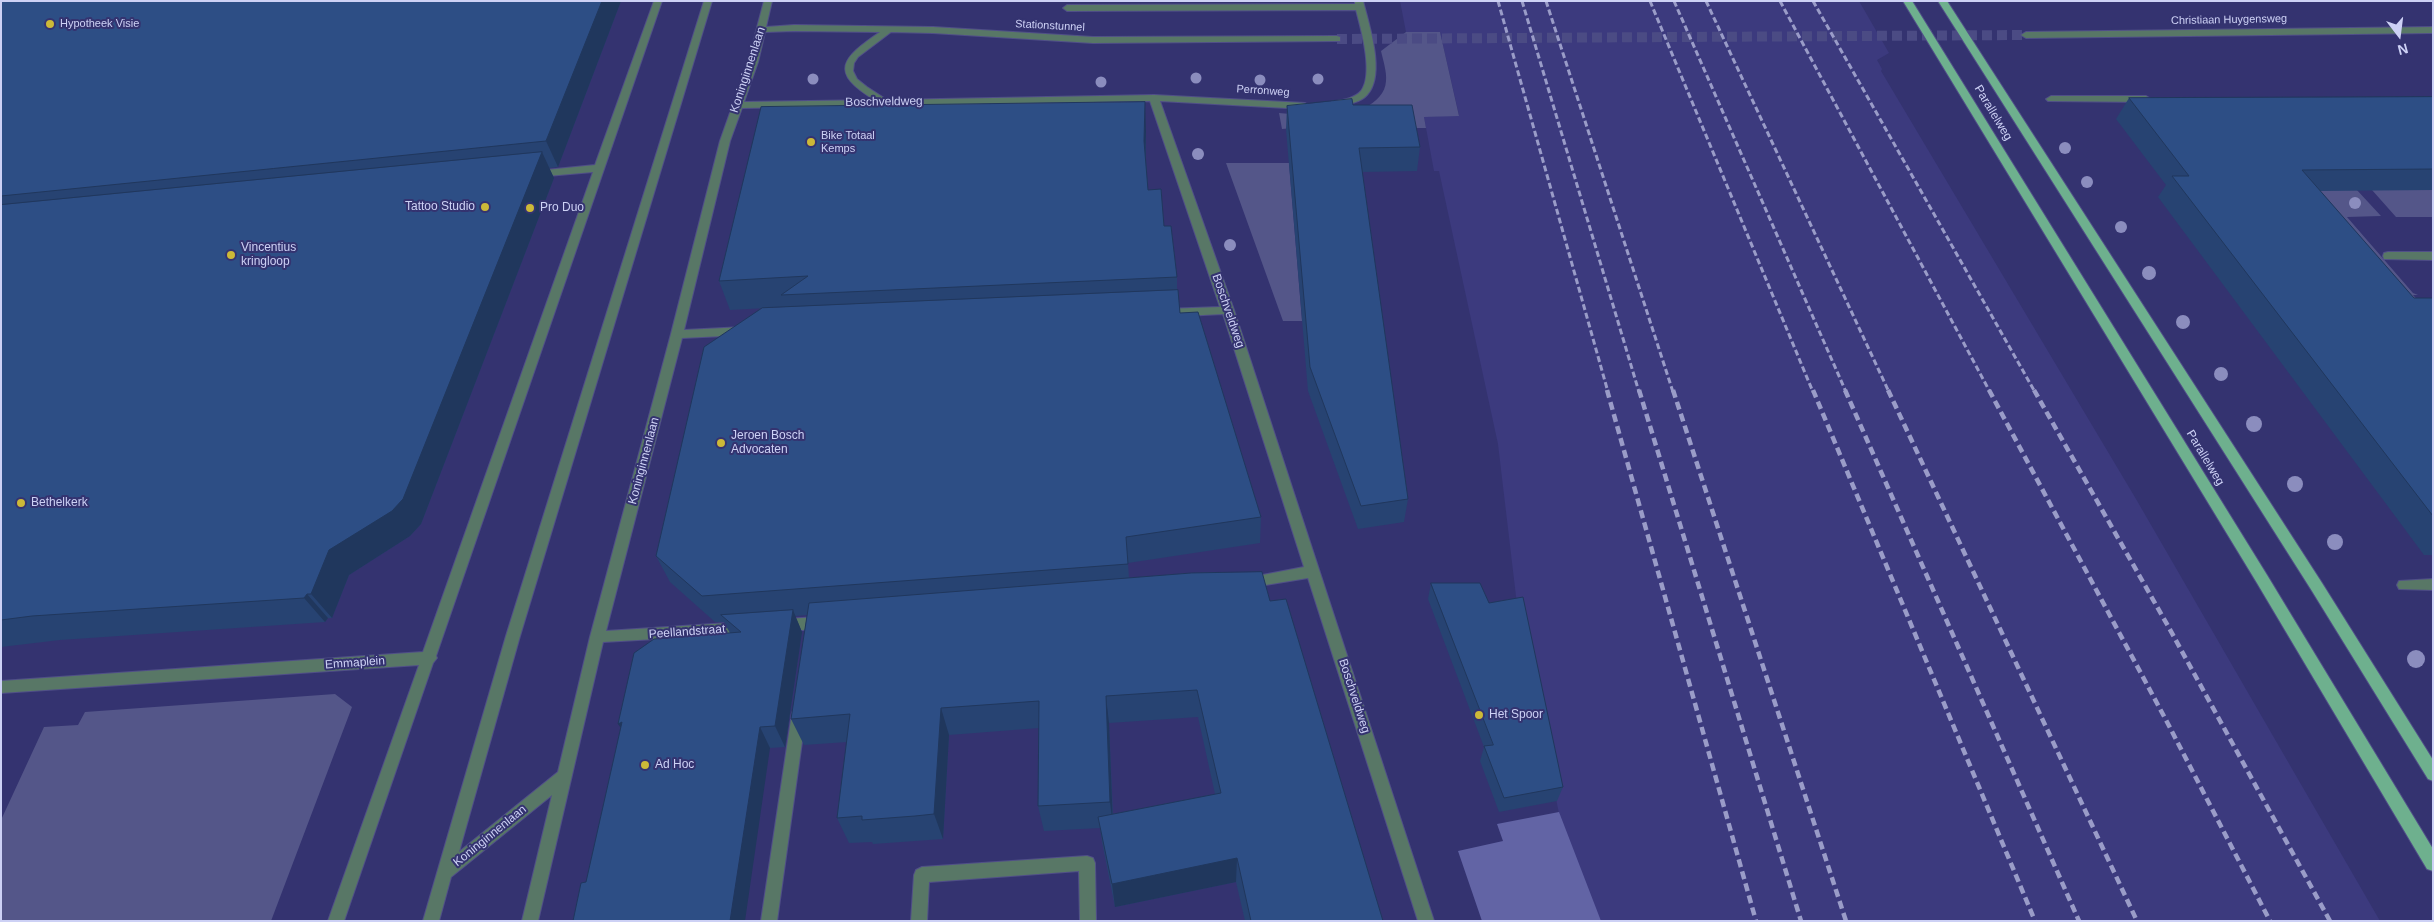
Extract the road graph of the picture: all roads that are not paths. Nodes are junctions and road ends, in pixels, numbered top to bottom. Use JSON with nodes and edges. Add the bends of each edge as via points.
{"nodes":[{"id":1,"x":658,"y":1,"type":"edge"},
{"id":2,"x":708,"y":1,"type":"edge"},
{"id":3,"x":768,"y":1,"type":"edge"},
{"id":4,"x":1907,"y":1,"type":"edge"},
{"id":5,"x":1942,"y":1,"type":"edge"},
{"id":6,"x":1360,"y":4,"type":"edge"},
{"id":7,"x":1067,"y":8,"type":"dead end"},
{"id":8,"x":890,"y":29,"type":"junction"},
{"id":9,"x":761,"y":30,"type":"junction"},
{"id":10,"x":2433,"y":30,"type":"edge"},
{"id":11,"x":2026,"y":35,"type":"tunnel mouth"},
{"id":12,"x":1337,"y":38,"type":"tunnel mouth"},
{"id":13,"x":1154,"y":98,"type":"junction"},
{"id":14,"x":2051,"y":99,"type":"dead end"},
{"id":15,"x":2157,"y":99,"type":"edge"},
{"id":16,"x":885,"y":101,"type":"junction"},
{"id":17,"x":738,"y":105,"type":"junction"},
{"id":18,"x":600,"y":168,"type":"junction"},
{"id":19,"x":524,"y":176,"type":"edge"},
{"id":20,"x":2388,"y":256,"type":"dead end"},
{"id":21,"x":2433,"y":256,"type":"edge"},
{"id":22,"x":1228,"y":310,"type":"junction"},
{"id":23,"x":1149,"y":314,"type":"edge"},
{"id":24,"x":756,"y":330,"type":"edge"},
{"id":25,"x":677,"y":334,"type":"junction"},
{"id":26,"x":1314,"y":571,"type":"junction"},
{"id":27,"x":2433,"y":584,"type":"edge"},
{"id":28,"x":1237,"y":585,"type":"edge"},
{"id":29,"x":2404,"y":585,"type":"dead end"},
{"id":30,"x":832,"y":622,"type":"edge"},
{"id":31,"x":812,"y":624,"type":"junction"},
{"id":32,"x":773,"y":626,"type":"edge"},
{"id":33,"x":753,"y":627,"type":"edge"},
{"id":34,"x":597,"y":638,"type":"junction"},
{"id":35,"x":809,"y":643,"type":"edge"},
{"id":36,"x":430,"y":658,"type":"junction"},
{"id":37,"x":1,"y":687,"type":"edge"},
{"id":38,"x":801,"y":700,"type":"edge"},
{"id":39,"x":2433,"y":774,"type":"edge"},
{"id":40,"x":565,"y":775,"type":"junction"},
{"id":41,"x":2433,"y":864,"type":"edge"},
{"id":42,"x":446,"y":872,"type":"junction"},
{"id":43,"x":336,"y":921,"type":"edge"},
{"id":44,"x":431,"y":921,"type":"edge"},
{"id":45,"x":530,"y":921,"type":"edge"},
{"id":46,"x":769,"y":921,"type":"edge"},
{"id":47,"x":919,"y":921,"type":"edge"},
{"id":48,"x":1088,"y":921,"type":"edge"},
{"id":49,"x":1426,"y":921,"type":"edge"}],
"edges":[{"from":1,"to":18,"type":"street"},
{"from":2,"to":42,"type":"street","via":[[513,636]]},
{"from":3,"to":9,"type":"street","name":"Koninginnenlaan"},
{"from":4,"to":41,"type":"main road","name":"Parallelweg","via":[[2262,578]]},
{"from":5,"to":39,"type":"main road","name":"Parallelweg"},
{"from":6,"to":7,"type":"street"},
{"from":6,"to":13,"type":"street","name":"Perronweg","via":[[1372,70],[1364,93],[1345,103],[1323,106]]},
{"from":8,"to":9,"type":"street","name":"Stationstunnel"},
{"from":8,"to":12,"type":"street","name":"Stationstunnel","via":[[1093,40]]},
{"from":8,"to":16,"type":"street","via":[[856,53],[850,62],[854,83]]},
{"from":9,"to":17,"type":"street","name":"Koninginnenlaan","via":[[754,62]]},
{"from":10,"to":11,"type":"street","name":"Christiaan Huygensweg"},
{"from":13,"to":16,"type":"street","name":"Boschveldweg"},
{"from":13,"to":22,"type":"street","name":"Boschveldweg"},
{"from":14,"to":15,"type":"street"},
{"from":16,"to":17,"type":"street","name":"Boschveldweg"},
{"from":17,"to":25,"type":"street","name":"Koninginnenlaan","via":[[725,141]]},
{"from":18,"to":19,"type":"street"},
{"from":18,"to":36,"type":"street"},
{"from":20,"to":21,"type":"street"},
{"from":22,"to":23,"type":"street"},
{"from":22,"to":26,"type":"street","name":"Boschveldweg"},
{"from":24,"to":25,"type":"street"},
{"from":25,"to":34,"type":"street","name":"Koninginnenlaan"},
{"from":26,"to":28,"type":"street"},
{"from":26,"to":49,"type":"street","name":"Boschveldweg"},
{"from":27,"to":29,"type":"street"},
{"from":30,"to":31,"type":"street"},
{"from":31,"to":32,"type":"street"},
{"from":31,"to":35,"type":"street"},
{"from":33,"to":34,"type":"street","name":"Peellandstraat"},
{"from":34,"to":40,"type":"street","name":"Koninginnenlaan"},
{"from":36,"to":37,"type":"street","name":"Emmaplein"},
{"from":36,"to":43,"type":"street"},
{"from":38,"to":46,"type":"street"},
{"from":40,"to":42,"type":"street","name":"Koninginnenlaan"},
{"from":40,"to":45,"type":"street"},
{"from":42,"to":44,"type":"street"},
{"from":47,"to":48,"type":"street","via":[[922,875],[1088,863]]}]}
